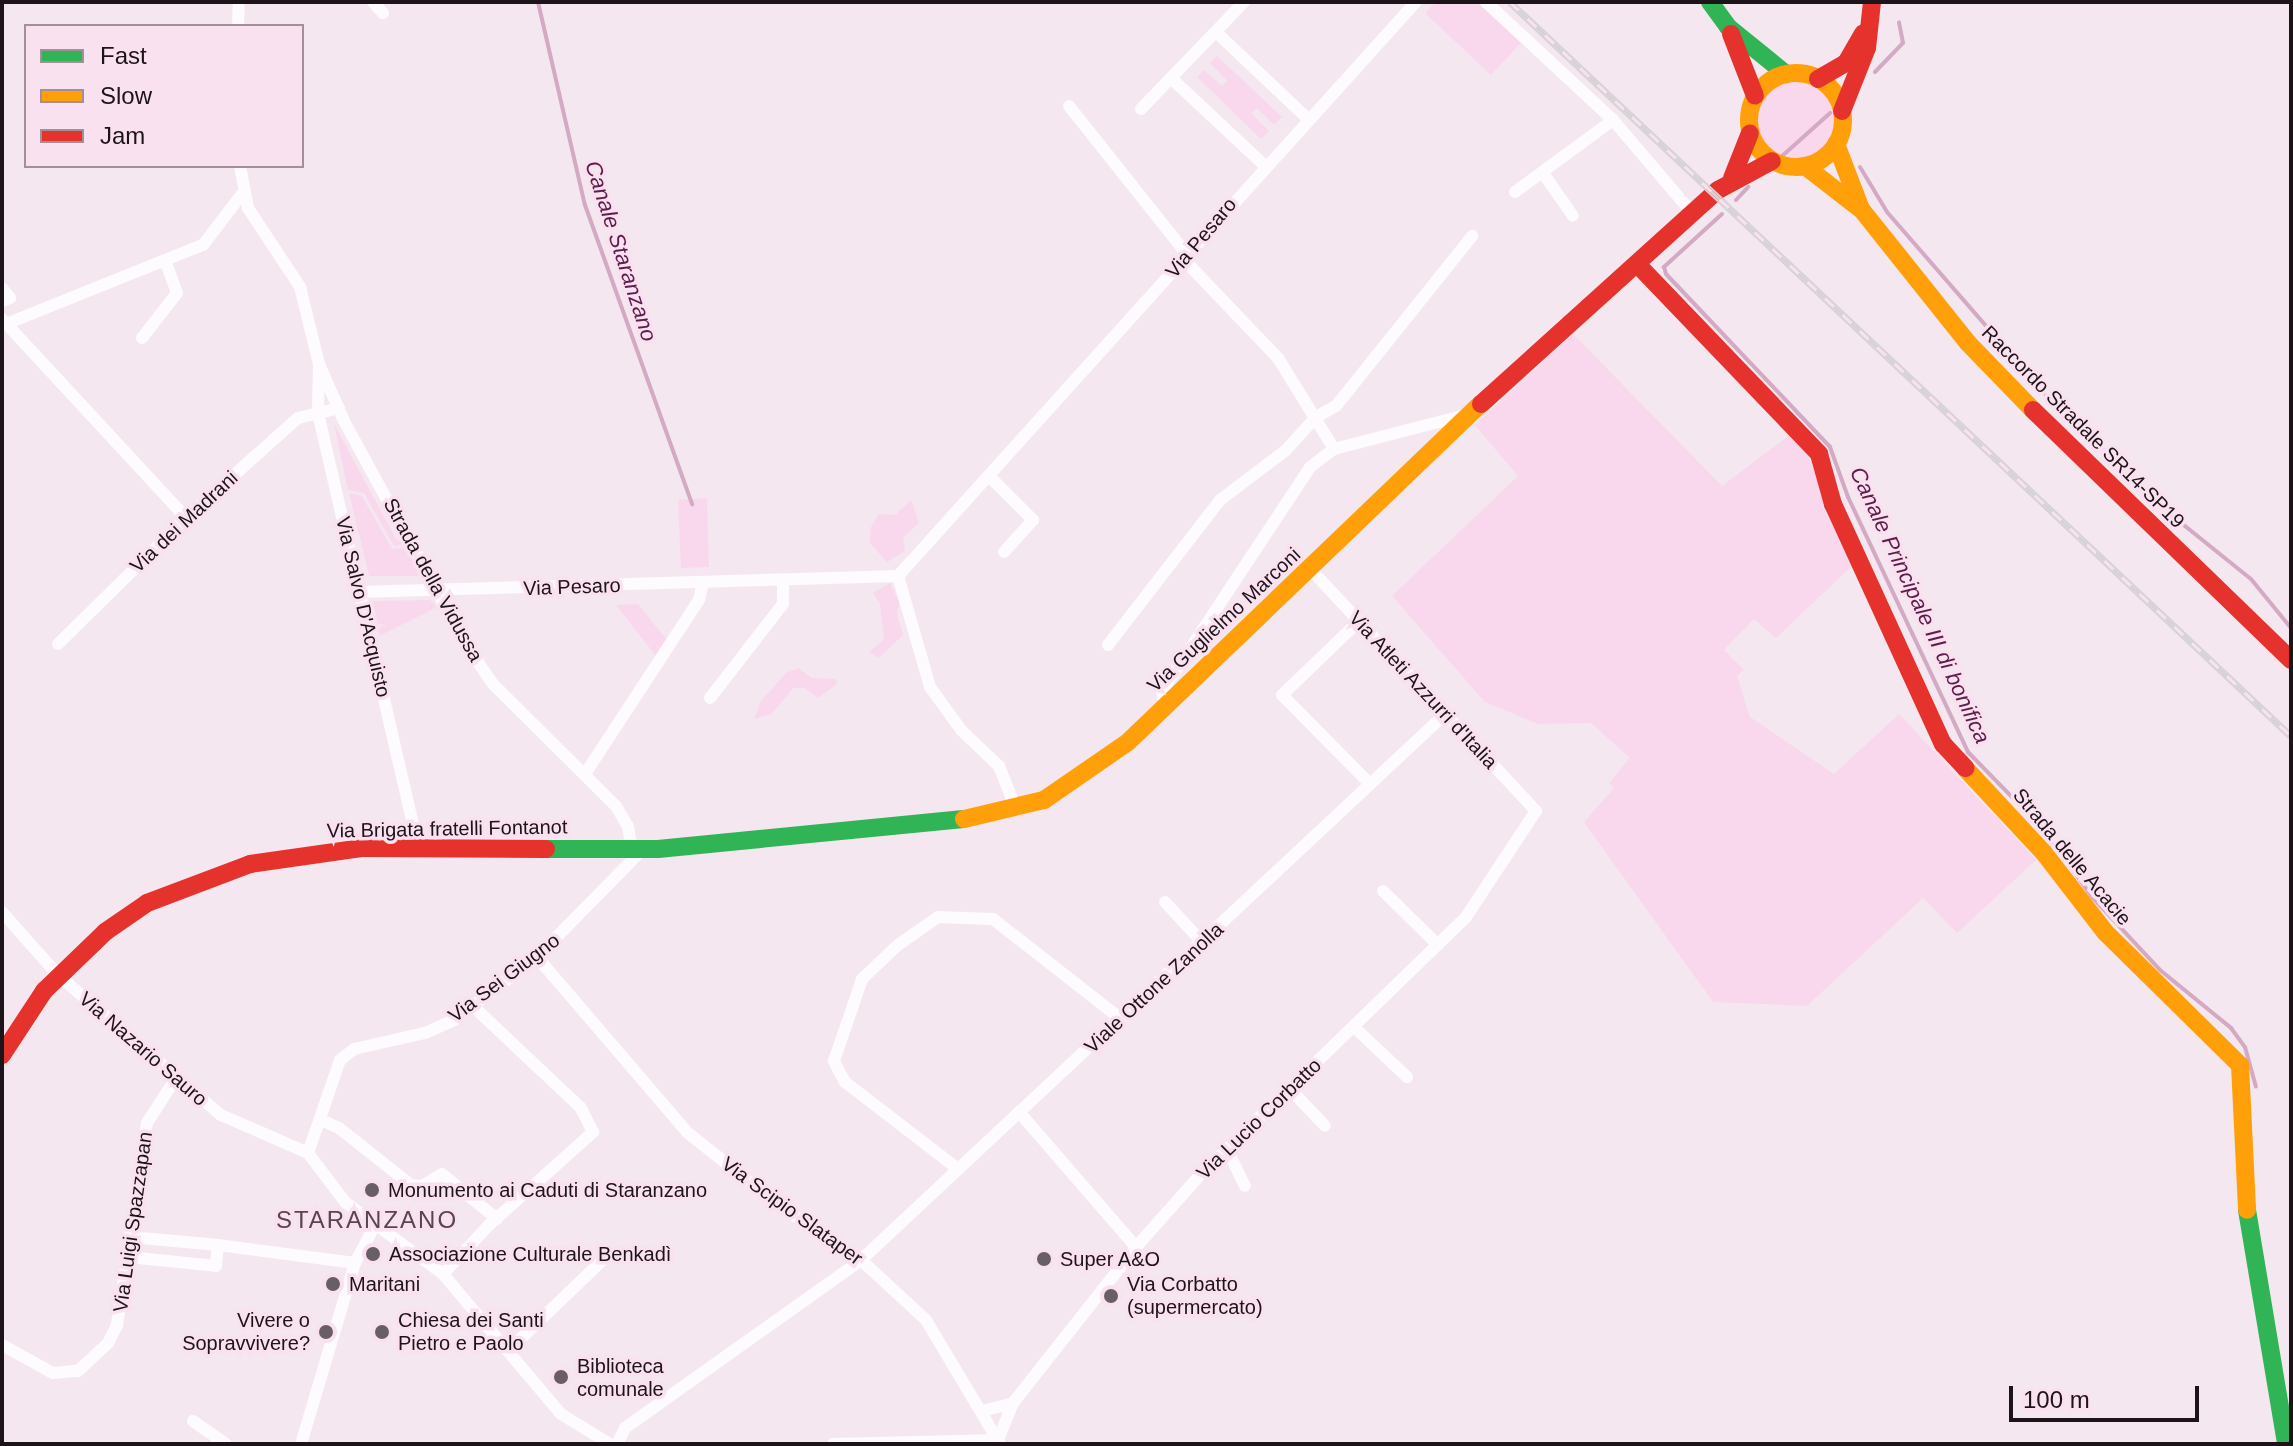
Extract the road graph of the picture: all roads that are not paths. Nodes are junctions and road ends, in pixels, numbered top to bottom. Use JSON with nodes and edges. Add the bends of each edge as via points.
{"nodes":[{"id":1,"x":239,"y":2,"type":"edge"},
{"id":2,"x":373,"y":2,"type":"edge"},
{"id":3,"x":1244,"y":2,"type":"edge"},
{"id":4,"x":1416,"y":2,"type":"edge"},
{"id":5,"x":1486,"y":2,"type":"edge"},
{"id":6,"x":1710,"y":2,"type":"edge"},
{"id":7,"x":1872,"y":2,"type":"edge"},
{"id":8,"x":383,"y":13,"type":"dead end"},
{"id":9,"x":238,"y":24,"type":"edge"},
{"id":10,"x":1869,"y":24,"type":"junction"},
{"id":11,"x":1728,"y":27,"type":"junction"},
{"id":12,"x":1216,"y":32,"type":"junction"},
{"id":13,"x":1786,"y":74,"type":"junction"},
{"id":14,"x":1171,"y":78,"type":"junction"},
{"id":15,"x":1818,"y":79,"type":"junction"},
{"id":16,"x":1755,"y":96,"type":"junction"},
{"id":17,"x":1069,"y":106,"type":"dead end"},
{"id":18,"x":1141,"y":109,"type":"dead end"},
{"id":19,"x":1842,"y":111,"type":"junction"},
{"id":20,"x":1308,"y":119,"type":"junction"},
{"id":21,"x":1613,"y":120,"type":"junction"},
{"id":22,"x":1750,"y":133,"type":"junction"},
{"id":23,"x":1836,"y":144,"type":"junction"},
{"id":24,"x":1772,"y":161,"type":"junction"},
{"id":25,"x":1265,"y":166,"type":"junction"},
{"id":26,"x":1805,"y":166,"type":"junction"},
{"id":27,"x":240,"y":168,"type":"edge"},
{"id":28,"x":1543,"y":173,"type":"junction"},
{"id":29,"x":1731,"y":180,"type":"junction"},
{"id":30,"x":1515,"y":192,"type":"dead end"},
{"id":31,"x":242,"y":194,"type":"junction"},
{"id":32,"x":1861,"y":209,"type":"junction"},
{"id":33,"x":1693,"y":214,"type":"junction"},
{"id":34,"x":1573,"y":216,"type":"dead end"},
{"id":35,"x":1472,"y":236,"type":"dead end"},
{"id":36,"x":1185,"y":257,"type":"junction"},
{"id":37,"x":165,"y":260,"type":"junction"},
{"id":38,"x":1638,"y":265,"type":"junction"},
{"id":39,"x":4,"y":322,"type":"edge"},
{"id":40,"x":142,"y":338,"type":"dead end"},
{"id":41,"x":319,"y":364,"type":"junction"},
{"id":42,"x":339,"y":408,"type":"junction"},
{"id":43,"x":318,"y":413,"type":"junction"},
{"id":44,"x":1470,"y":414,"type":"junction"},
{"id":45,"x":1316,"y":417,"type":"junction"},
{"id":46,"x":1334,"y":449,"type":"junction"},
{"id":47,"x":990,"y":477,"type":"junction"},
{"id":48,"x":186,"y":518,"type":"junction"},
{"id":49,"x":1004,"y":552,"type":"dead end"},
{"id":50,"x":1310,"y":569,"type":"junction"},
{"id":51,"x":898,"y":576,"type":"junction"},
{"id":52,"x":783,"y":580,"type":"junction"},
{"id":53,"x":703,"y":582,"type":"junction"},
{"id":54,"x":436,"y":591,"type":"junction"},
{"id":55,"x":360,"y":592,"type":"junction"},
{"id":56,"x":1359,"y":621,"type":"junction"},
{"id":57,"x":58,"y":644,"type":"dead end"},
{"id":58,"x":1108,"y":645,"type":"dead end"},
{"id":59,"x":2291,"y":660,"type":"edge"},
{"id":60,"x":710,"y":698,"type":"dead end"},
{"id":61,"x":1165,"y":706,"type":"junction"},
{"id":62,"x":1445,"y":714,"type":"junction"},
{"id":63,"x":585,"y":774,"type":"junction"},
{"id":64,"x":1370,"y":784,"type":"junction"},
{"id":65,"x":1015,"y":806,"type":"junction"},
{"id":66,"x":1536,"y":811,"type":"joint"},
{"id":67,"x":419,"y":849,"type":"junction"},
{"id":68,"x":637,"y":850,"type":"junction"},
{"id":69,"x":1383,"y":891,"type":"dead end"},
{"id":70,"x":1165,"y":902,"type":"dead end"},
{"id":71,"x":2,"y":912,"type":"edge"},
{"id":72,"x":1203,"y":943,"type":"junction"},
{"id":73,"x":1438,"y":945,"type":"junction"},
{"id":74,"x":537,"y":957,"type":"junction"},
{"id":75,"x":58,"y":975,"type":"junction"},
{"id":76,"x":473,"y":1006,"type":"junction"},
{"id":77,"x":1121,"y":1019,"type":"junction"},
{"id":78,"x":1354,"y":1027,"type":"junction"},
{"id":79,"x":2,"y":1055,"type":"edge"},
{"id":80,"x":1407,"y":1077,"type":"dead end"},
{"id":81,"x":176,"y":1078,"type":"junction"},
{"id":82,"x":1289,"y":1088,"type":"junction"},
{"id":83,"x":1019,"y":1112,"type":"junction"},
{"id":84,"x":321,"y":1120,"type":"junction"},
{"id":85,"x":1325,"y":1126,"type":"dead end"},
{"id":86,"x":1227,"y":1149,"type":"junction"},
{"id":87,"x":308,"y":1153,"type":"junction"},
{"id":88,"x":958,"y":1169,"type":"junction"},
{"id":89,"x":1245,"y":1186,"type":"dead end"},
{"id":90,"x":497,"y":1219,"type":"junction"},
{"id":91,"x":374,"y":1227,"type":"junction"},
{"id":92,"x":130,"y":1237,"type":"junction"},
{"id":93,"x":218,"y":1245,"type":"junction"},
{"id":94,"x":1136,"y":1247,"type":"junction"},
{"id":95,"x":128,"y":1257,"type":"junction"},
{"id":96,"x":604,"y":1259,"type":"dead end"},
{"id":97,"x":861,"y":1260,"type":"junction"},
{"id":98,"x":355,"y":1263,"type":"junction"},
{"id":99,"x":443,"y":1274,"type":"junction"},
{"id":100,"x":2,"y":1345,"type":"edge"},
{"id":101,"x":510,"y":1349,"type":"junction"},
{"id":102,"x":1013,"y":1403,"type":"junction"},
{"id":103,"x":982,"y":1411,"type":"junction"},
{"id":104,"x":193,"y":1421,"type":"dead end"},
{"id":105,"x":999,"y":1442,"type":"edge"},
{"id":106,"x":604,"y":1443,"type":"edge"},
{"id":107,"x":226,"y":1444,"type":"edge"},
{"id":108,"x":301,"y":1444,"type":"edge"},
{"id":109,"x":617,"y":1444,"type":"edge"},
{"id":110,"x":833,"y":1444,"type":"edge"},
{"id":111,"x":2286,"y":1444,"type":"edge"}],
"edges":[{"from":1,"to":9,"type":"street"},
{"from":2,"to":8,"type":"street"},
{"from":3,"to":12,"type":"street"},
{"from":4,"to":20,"type":"street","name":"Via Pesaro"},
{"from":5,"to":21,"type":"street"},
{"from":6,"to":11,"type":"street"},
{"from":7,"to":10,"type":"street"},
{"from":10,"to":15,"type":"street","via":[[1846,63]]},
{"from":10,"to":19,"type":"street","via":[[1856,83]]},
{"from":11,"to":13,"type":"street"},
{"from":11,"to":16,"type":"street"},
{"from":12,"to":14,"type":"street"},
{"from":12,"to":20,"type":"street"},
{"from":13,"to":15,"type":"street"},
{"from":13,"to":16,"type":"street"},
{"from":14,"to":18,"type":"street"},
{"from":14,"to":25,"type":"street"},
{"from":15,"to":19,"type":"street"},
{"from":16,"to":22,"type":"street"},
{"from":17,"to":36,"type":"street"},
{"from":19,"to":23,"type":"street"},
{"from":20,"to":25,"type":"street","name":"Via Pesaro"},
{"from":21,"to":28,"type":"street"},
{"from":21,"to":33,"type":"street"},
{"from":22,"to":24,"type":"street"},
{"from":22,"to":29,"type":"street","name":"Via Guglielmo Marconi"},
{"from":23,"to":26,"type":"street"},
{"from":23,"to":32,"type":"street","name":"Raccordo Stradale SR14-SP19"},
{"from":24,"to":26,"type":"street","name":"Raccordo Stradale SR14-SP19"},
{"from":24,"to":29,"type":"street","name":"Via Guglielmo Marconi"},
{"from":25,"to":36,"type":"street","name":"Via Pesaro"},
{"from":26,"to":32,"type":"street","name":"Raccordo Stradale SR14-SP19"},
{"from":27,"to":31,"type":"street","name":"Strada della Vidussa"},
{"from":28,"to":30,"type":"street"},
{"from":28,"to":34,"type":"street"},
{"from":29,"to":33,"type":"street","name":"Via Guglielmo Marconi"},
{"from":31,"to":37,"type":"street","via":[[203,245]]},
{"from":31,"to":41,"type":"street","name":"Strada della Vidussa","via":[[300,287]]},
{"from":32,"to":59,"type":"street","name":"Raccordo Stradale SR14-SP19","via":[[1938,308],[2016,395]]},
{"from":33,"to":38,"type":"street","name":"Via Guglielmo Marconi"},
{"from":35,"to":45,"type":"street","via":[[1336,406]]},
{"from":36,"to":45,"type":"street","via":[[1278,358]]},
{"from":36,"to":47,"type":"street","name":"Via Pesaro"},
{"from":37,"to":39,"type":"street"},
{"from":37,"to":40,"type":"street","via":[[177,293]]},
{"from":38,"to":44,"type":"street","name":"Via Guglielmo Marconi"},
{"from":38,"to":111,"type":"street","name":"Strada delle Acacie","via":[[1819,454],[1833,504],[1943,744],[2044,853],[2105,932],[2240,1065],[2247,1207]]},
{"from":39,"to":48,"type":"street"},
{"from":41,"to":42,"type":"street","name":"Strada della Vidussa"},
{"from":41,"to":43,"type":"street","name":"Via Salvo D'Acquisto"},
{"from":42,"to":43,"type":"street"},
{"from":42,"to":54,"type":"street","name":"Strada della Vidussa"},
{"from":43,"to":48,"type":"street","name":"Via dei Madrani","via":[[298,418]]},
{"from":43,"to":55,"type":"street","name":"Via Salvo D'Acquisto"},
{"from":44,"to":46,"type":"street"},
{"from":44,"to":50,"type":"street","name":"Via Guglielmo Marconi"},
{"from":45,"to":46,"type":"street"},
{"from":45,"to":58,"type":"street","via":[[1286,450],[1220,500]]},
{"from":46,"to":61,"type":"street","via":[[1310,467],[1162,691]]},
{"from":47,"to":49,"type":"street","via":[[1033,520]]},
{"from":47,"to":51,"type":"street","name":"Via Pesaro"},
{"from":48,"to":57,"type":"street","name":"Via dei Madrani"},
{"from":50,"to":56,"type":"street","name":"Via Atleti Azzurri d'Italia"},
{"from":50,"to":61,"type":"street","name":"Via Guglielmo Marconi"},
{"from":51,"to":52,"type":"street","name":"Via Pesaro"},
{"from":51,"to":65,"type":"street","via":[[930,687],[962,731],[999,766]]},
{"from":52,"to":53,"type":"street","name":"Via Pesaro"},
{"from":52,"to":60,"type":"street","via":[[783,604]]},
{"from":53,"to":54,"type":"street","name":"Via Pesaro"},
{"from":53,"to":63,"type":"street","via":[[699,600]]},
{"from":54,"to":55,"type":"street","name":"Via Pesaro"},
{"from":54,"to":63,"type":"street","name":"Strada della Vidussa","via":[[493,684]]},
{"from":55,"to":67,"type":"street","name":"Via Salvo D'Acquisto"},
{"from":56,"to":62,"type":"street","name":"Via Atleti Azzurri d'Italia"},
{"from":56,"to":64,"type":"street","via":[[1282,695]]},
{"from":61,"to":65,"type":"street","name":"Via Guglielmo Marconi","via":[[1128,742],[1044,800]]},
{"from":62,"to":64,"type":"street","name":"Viale Ottone Zanolla"},
{"from":62,"to":66,"type":"street","name":"Via Atleti Azzurri d'Italia"},
{"from":63,"to":68,"type":"street","name":"Strada della Vidussa","via":[[626,823]]},
{"from":64,"to":72,"type":"street","name":"Viale Ottone Zanolla"},
{"from":65,"to":68,"type":"street","name":"Via Guglielmo Marconi","via":[[944,824]]},
{"from":66,"to":73,"type":"street","name":"Via Lucio Corbatto","via":[[1466,917]]},
{"from":67,"to":68,"type":"street","name":"Via Brigata fratelli Fontanot"},
{"from":67,"to":75,"type":"street","name":"Via Brigata fratelli Fontanot","via":[[306,853],[197,880],[147,903]]},
{"from":68,"to":74,"type":"street","name":"Via Sei Giugno"},
{"from":69,"to":73,"type":"street"},
{"from":70,"to":72,"type":"street"},
{"from":71,"to":75,"type":"street","name":"Via Nazario Sauro"},
{"from":72,"to":77,"type":"street","name":"Viale Ottone Zanolla"},
{"from":73,"to":78,"type":"street","name":"Via Lucio Corbatto"},
{"from":74,"to":76,"type":"street","name":"Via Sei Giugno"},
{"from":74,"to":97,"type":"street","name":"Via Scipio Slataper","via":[[688,1133],[781,1207]]},
{"from":75,"to":79,"type":"street","name":"Via Brigata fratelli Fontanot"},
{"from":75,"to":81,"type":"street","name":"Via Nazario Sauro"},
{"from":76,"to":84,"type":"street","name":"Via Sei Giugno","via":[[425,1033],[354,1049],[340,1060]]},
{"from":76,"to":90,"type":"street","via":[[580,1107],[593,1126],[593,1132]]},
{"from":77,"to":83,"type":"street","name":"Viale Ottone Zanolla"},
{"from":77,"to":88,"type":"street","via":[[993,919],[938,917],[889,953],[862,979],[834,1061],[838,1073]]},
{"from":78,"to":80,"type":"street"},
{"from":78,"to":82,"type":"street","name":"Via Lucio Corbatto"},
{"from":81,"to":87,"type":"street","name":"Via Nazario Sauro","via":[[221,1115]]},
{"from":81,"to":92,"type":"street","name":"Via Luigi Spazzapan","via":[[147,1123]]},
{"from":82,"to":85,"type":"street"},
{"from":82,"to":86,"type":"street","name":"Via Lucio Corbatto"},
{"from":83,"to":88,"type":"street","name":"Viale Ottone Zanolla"},
{"from":83,"to":94,"type":"street"},
{"from":84,"to":87,"type":"street","name":"Via Sei Giugno"},
{"from":84,"to":90,"type":"street","via":[[411,1185],[422,1186],[442,1174]]},
{"from":86,"to":89,"type":"street"},
{"from":86,"to":94,"type":"street","name":"Via Lucio Corbatto"},
{"from":87,"to":91,"type":"street","via":[[345,1202]]},
{"from":88,"to":97,"type":"street","name":"Viale Ottone Zanolla"},
{"from":90,"to":99,"type":"street"},
{"from":91,"to":98,"type":"street"},
{"from":91,"to":99,"type":"street"},
{"from":92,"to":93,"type":"street"},
{"from":92,"to":95,"type":"street","name":"Via Luigi Spazzapan"},
{"from":93,"to":95,"type":"street","via":[[216,1266]]},
{"from":93,"to":98,"type":"street"},
{"from":94,"to":102,"type":"street","name":"Via Lucio Corbatto"},
{"from":95,"to":100,"type":"street","name":"Via Luigi Spazzapan","via":[[117,1325],[108,1343],[78,1371],[53,1373]]},
{"from":96,"to":101,"type":"street"},
{"from":97,"to":103,"type":"street","name":"Via Scipio Slataper","via":[[926,1320]]},
{"from":97,"to":109,"type":"street","name":"Viale Ottone Zanolla","via":[[625,1428]]},
{"from":98,"to":108,"type":"street"},
{"from":99,"to":101,"type":"street"},
{"from":101,"to":106,"type":"street","via":[[561,1414]]},
{"from":102,"to":103,"type":"street"},
{"from":102,"to":105,"type":"street","name":"Via Lucio Corbatto"},
{"from":103,"to":105,"type":"street","name":"Via Scipio Slataper"},
{"from":104,"to":107,"type":"street","via":[[219,1434]]},
{"from":105,"to":110,"type":"street"}]}
